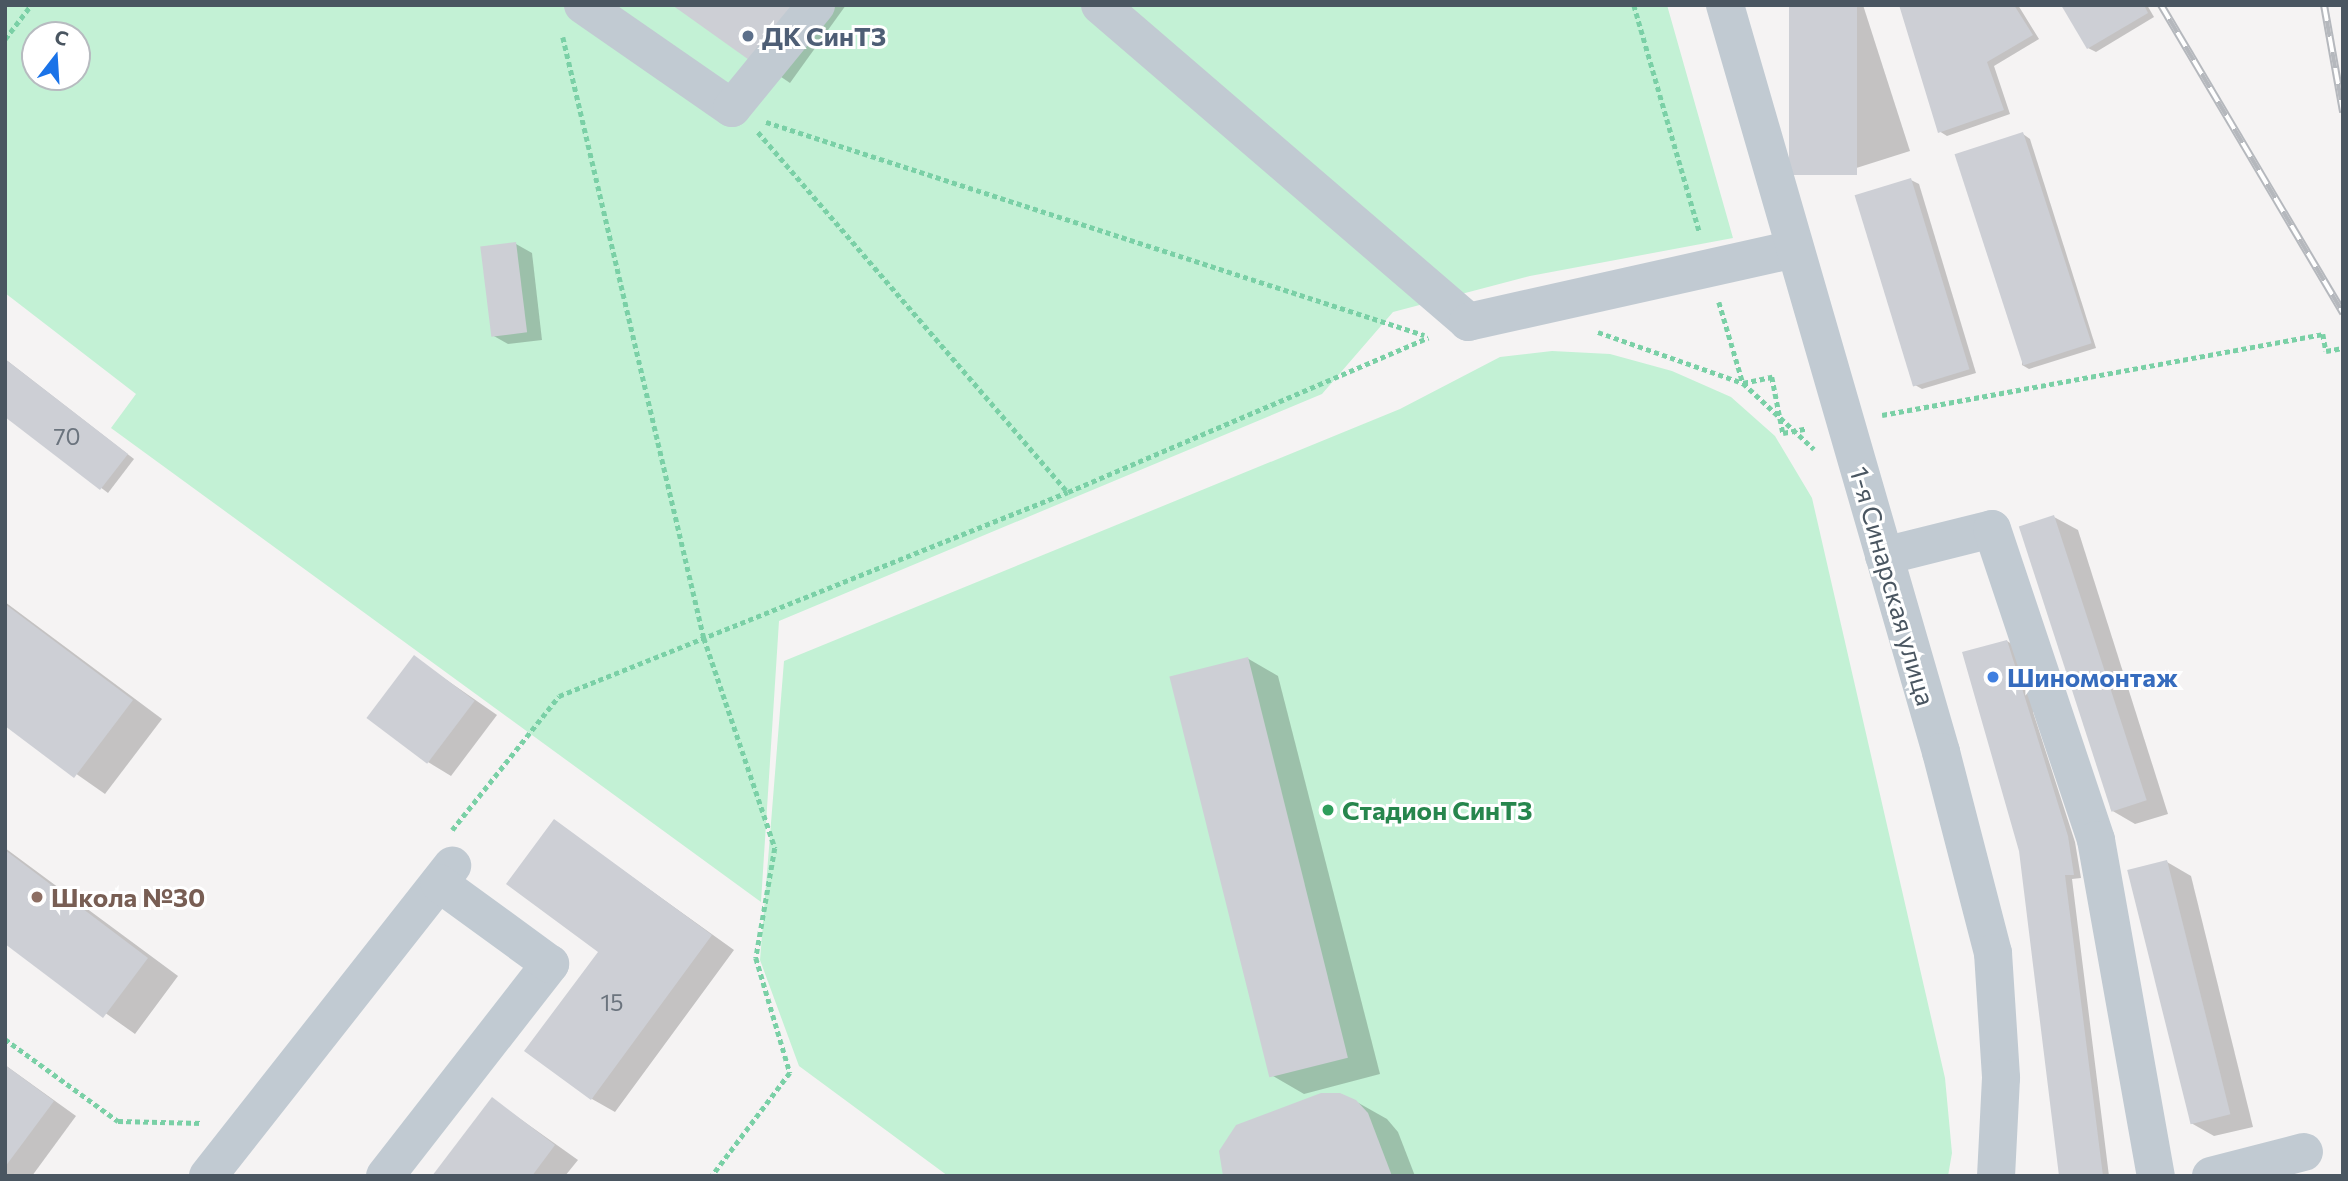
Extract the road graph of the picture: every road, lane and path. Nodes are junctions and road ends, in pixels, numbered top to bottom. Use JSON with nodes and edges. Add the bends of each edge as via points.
{"nodes":[{"id":1,"x":31,"y":5,"type":"edge"},
{"id":2,"x":816,"y":5,"type":"edge"},
{"id":3,"x":1100,"y":5,"type":"edge"},
{"id":4,"x":1634,"y":5,"type":"edge"},
{"id":5,"x":1725,"y":5,"type":"edge"},
{"id":6,"x":572,"y":19,"type":"edge"},
{"id":7,"x":5,"y":39,"type":"edge"},
{"id":8,"x":756,"y":119,"type":"dead end"},
{"id":9,"x":752,"y":125,"type":"dead end"},
{"id":10,"x":1701,"y":239,"type":"dead end"},
{"id":11,"x":1795,"y":249,"type":"junction"},
{"id":12,"x":1716,"y":292,"type":"dead end"},
{"id":13,"x":1589,"y":329,"type":"dead end"},
{"id":14,"x":2343,"y":348,"type":"edge"},
{"id":15,"x":1742,"y":383,"type":"junction"},
{"id":16,"x":1877,"y":416,"type":"dead end"},
{"id":17,"x":1823,"y":425,"type":"dead end"},
{"id":18,"x":1818,"y":453,"type":"dead end"},
{"id":19,"x":1068,"y":492,"type":"junction"},
{"id":20,"x":1884,"y":556,"type":"junction"},
{"id":21,"x":704,"y":638,"type":"junction"},
{"id":22,"x":447,"y":860,"type":"junction"},
{"id":23,"x":5,"y":1040,"type":"edge"},
{"id":24,"x":211,"y":1123,"type":"dead end"},
{"id":25,"x":2304,"y":1153,"type":"dead end"},
{"id":26,"x":208,"y":1176,"type":"edge"},
{"id":27,"x":385,"y":1176,"type":"edge"},
{"id":28,"x":712,"y":1176,"type":"edge"},
{"id":29,"x":1996,"y":1176,"type":"edge"},
{"id":30,"x":2156,"y":1176,"type":"edge"},
{"id":31,"x":2211,"y":1176,"type":"edge"}],
"edges":[{"from":1,"to":7,"type":"path"},
{"from":2,"to":6,"type":"street","via":[[732,108]]},
{"from":3,"to":11,"type":"street","via":[[1468,323]]},
{"from":4,"to":10,"type":"path"},
{"from":5,"to":11,"type":"street","name":"1-я Синарская улица"},
{"from":6,"to":21,"type":"path"},
{"from":8,"to":19,"type":"path","via":[[1430,337]]},
{"from":9,"to":19,"type":"path"},
{"from":11,"to":20,"type":"street","name":"1-я Синарская улица"},
{"from":12,"to":15,"type":"path"},
{"from":13,"to":15,"type":"path"},
{"from":14,"to":16,"type":"path","via":[[2326,351],[2323,334]]},
{"from":15,"to":17,"type":"path","via":[[1772,377],[1783,433]]},
{"from":15,"to":18,"type":"path"},
{"from":19,"to":21,"type":"path"},
{"from":20,"to":29,"type":"street","name":"1-я Синарская улица","via":[[1993,953],[2001,1078]]},
{"from":20,"to":30,"type":"street","via":[[1992,529],[2096,840]]},
{"from":21,"to":22,"type":"path","via":[[559,696]]},
{"from":21,"to":28,"type":"path","via":[[775,848],[756,958],[790,1073]]},
{"from":22,"to":26,"type":"street"},
{"from":22,"to":27,"type":"street","via":[[550,964]]},
{"from":23,"to":24,"type":"path","via":[[118,1121]]},
{"from":25,"to":31,"type":"street"}]}
